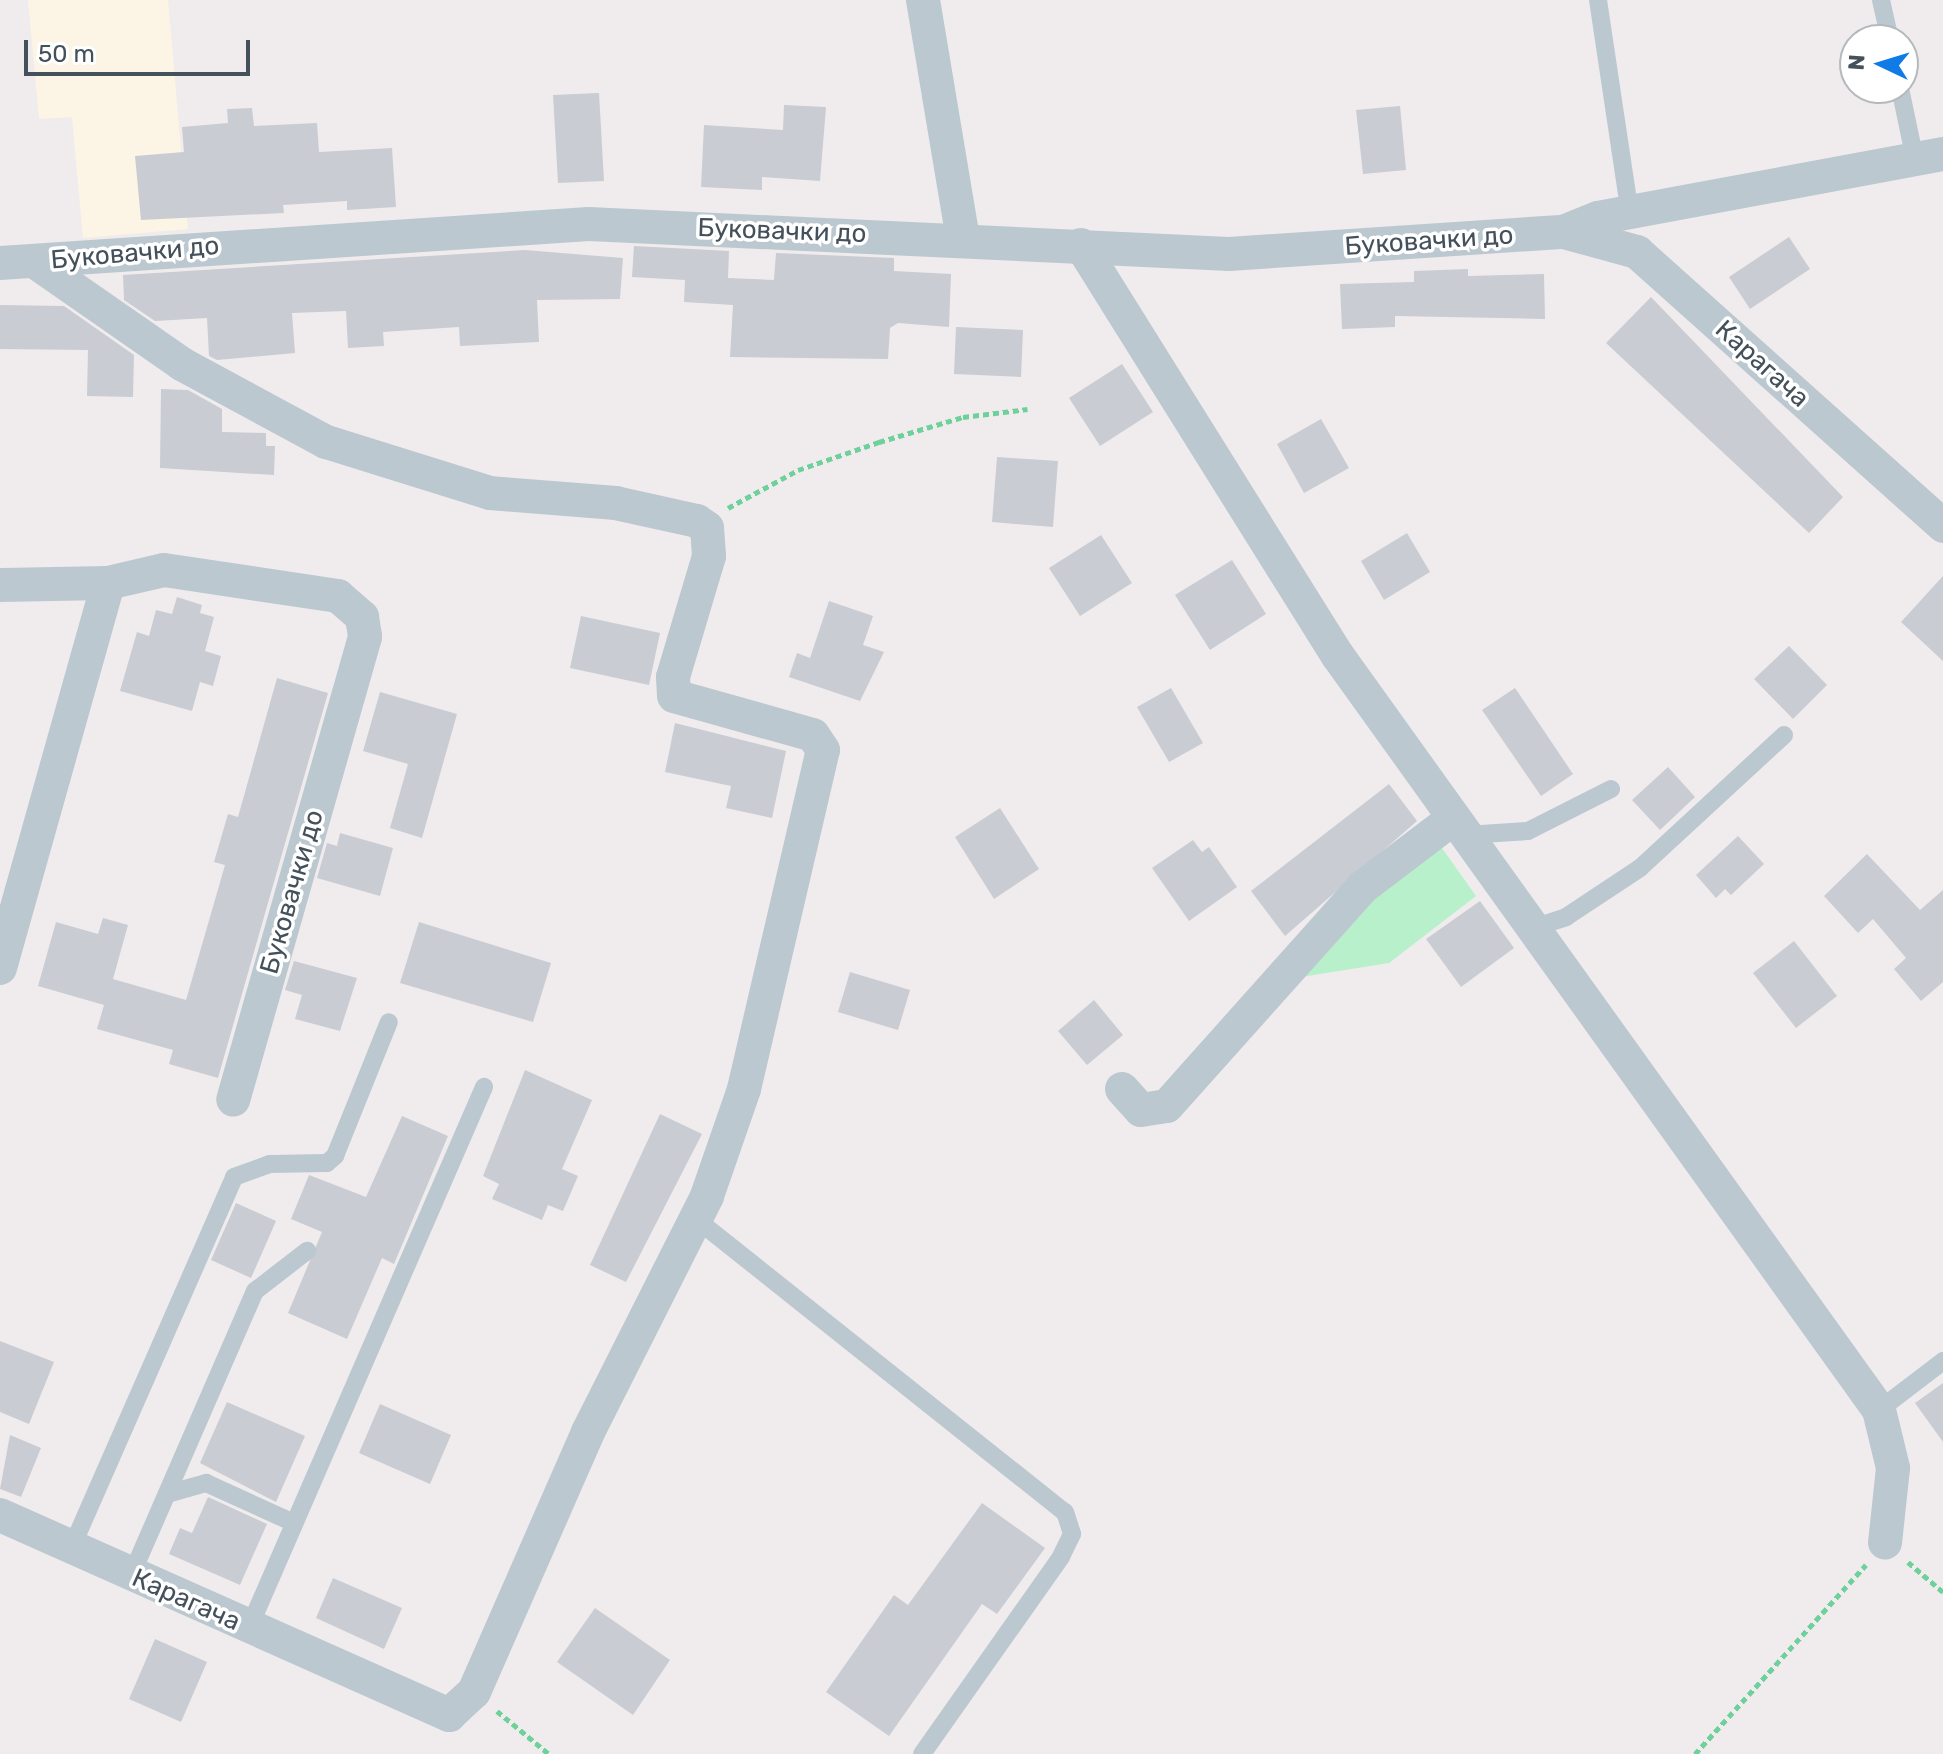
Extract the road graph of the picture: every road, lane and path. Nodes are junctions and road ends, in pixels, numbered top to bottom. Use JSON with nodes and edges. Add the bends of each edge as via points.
{"nodes":[{"id":1,"x":923,"y":0,"type":"edge"},
{"id":2,"x":1598,"y":0,"type":"edge"},
{"id":3,"x":1881,"y":0,"type":"edge"},
{"id":4,"x":1886,"y":24,"type":"edge"},
{"id":5,"x":1907,"y":104,"type":"edge"},
{"id":6,"x":1929,"y":157,"type":"edge"},
{"id":7,"x":1630,"y":213,"type":"junction"},
{"id":8,"x":1564,"y":232,"type":"junction"},
{"id":9,"x":963,"y":238,"type":"junction"},
{"id":10,"x":1081,"y":245,"type":"junction"},
{"id":11,"x":35,"y":262,"type":"junction"},
{"id":12,"x":0,"y":263,"type":"edge"},
{"id":13,"x":1028,"y":409,"type":"dead end"},
{"id":14,"x":1943,"y":526,"type":"edge"},
{"id":15,"x":707,"y":528,"type":"junction"},
{"id":16,"x":108,"y":583,"type":"junction"},
{"id":17,"x":0,"y":585,"type":"edge"},
{"id":18,"x":1784,"y":735,"type":"dead end"},
{"id":19,"x":1611,"y":789,"type":"dead end"},
{"id":20,"x":1460,"y":827,"type":"junction"},
{"id":21,"x":1533,"y":928,"type":"junction"},
{"id":22,"x":0,"y":968,"type":"edge"},
{"id":23,"x":389,"y":1022,"type":"dead end"},
{"id":24,"x":484,"y":1087,"type":"dead end"},
{"id":25,"x":1122,"y":1089,"type":"dead end"},
{"id":26,"x":233,"y":1100,"type":"dead end"},
{"id":27,"x":696,"y":1219,"type":"junction"},
{"id":28,"x":307,"y":1251,"type":"dead end"},
{"id":29,"x":1943,"y":1361,"type":"edge"},
{"id":30,"x":1879,"y":1410,"type":"junction"},
{"id":31,"x":167,"y":1494,"type":"junction"},
{"id":32,"x":0,"y":1515,"type":"edge"},
{"id":33,"x":294,"y":1523,"type":"junction"},
{"id":34,"x":1885,"y":1543,"type":"junction"},
{"id":35,"x":71,"y":1549,"type":"junction"},
{"id":36,"x":131,"y":1576,"type":"junction"},
{"id":37,"x":1943,"y":1592,"type":"edge"},
{"id":38,"x":249,"y":1628,"type":"junction"},
{"id":39,"x":474,"y":1692,"type":"junction"},
{"id":40,"x":549,"y":1754,"type":"edge"},
{"id":41,"x":922,"y":1754,"type":"edge"},
{"id":42,"x":1695,"y":1754,"type":"edge"}],
"edges":[{"from":1,"to":9,"type":"street"},
{"from":2,"to":7,"type":"lane"},
{"from":3,"to":4,"type":"lane"},
{"from":5,"to":6,"type":"lane"},
{"from":6,"to":7,"type":"street"},
{"from":7,"to":8,"type":"street"},
{"from":8,"to":10,"type":"street","name":"Буковачки до","via":[[1229,254]]},
{"from":8,"to":14,"type":"street","name":"Карагача","via":[[1637,252]]},
{"from":9,"to":10,"type":"street","name":"Буковачки до"},
{"from":9,"to":11,"type":"street","name":"Буковачки до","via":[[589,224]]},
{"from":10,"to":20,"type":"street","via":[[1338,656]]},
{"from":11,"to":12,"type":"street","name":"Буковачки до"},
{"from":11,"to":15,"type":"street","via":[[182,364],[326,442],[490,493],[672,511]]},
{"from":13,"to":15,"type":"path","via":[[963,417],[798,470],[732,504]]},
{"from":15,"to":27,"type":"street","via":[[709,556],[673,677],[674,696],[813,735],[823,750],[744,1089]]},
{"from":16,"to":17,"type":"street","name":"Буковачки до"},
{"from":16,"to":22,"type":"street"},
{"from":16,"to":26,"type":"street","name":"Буковачки до","via":[[164,570],[287,586],[338,596],[362,617],[365,637]]},
{"from":18,"to":21,"type":"lane","via":[[1640,868],[1566,917]]},
{"from":19,"to":20,"type":"lane","via":[[1528,831]]},
{"from":20,"to":21,"type":"street"},
{"from":20,"to":25,"type":"street","via":[[1363,887],[1167,1106],[1141,1110]]},
{"from":21,"to":30,"type":"street"},
{"from":23,"to":35,"type":"lane","via":[[335,1156],[327,1163],[270,1164],[234,1177]]},
{"from":24,"to":33,"type":"lane"},
{"from":27,"to":39,"type":"street","via":[[588,1432]]},
{"from":27,"to":41,"type":"lane","via":[[1065,1512],[1072,1534],[1061,1557]]},
{"from":28,"to":31,"type":"lane","via":[[255,1291]]},
{"from":29,"to":30,"type":"lane"},
{"from":30,"to":34,"type":"street","via":[[1893,1468]]},
{"from":31,"to":33,"type":"lane","via":[[206,1483]]},
{"from":31,"to":36,"type":"lane"},
{"from":32,"to":35,"type":"street","name":"Карагача"},
{"from":33,"to":38,"type":"lane"},
{"from":34,"to":37,"type":"path"},
{"from":34,"to":42,"type":"path"},
{"from":35,"to":36,"type":"street","name":"Карагача"},
{"from":36,"to":38,"type":"street","name":"Карагача"},
{"from":38,"to":39,"type":"street","name":"Карагача","via":[[449,1715]]},
{"from":39,"to":40,"type":"path"}]}
